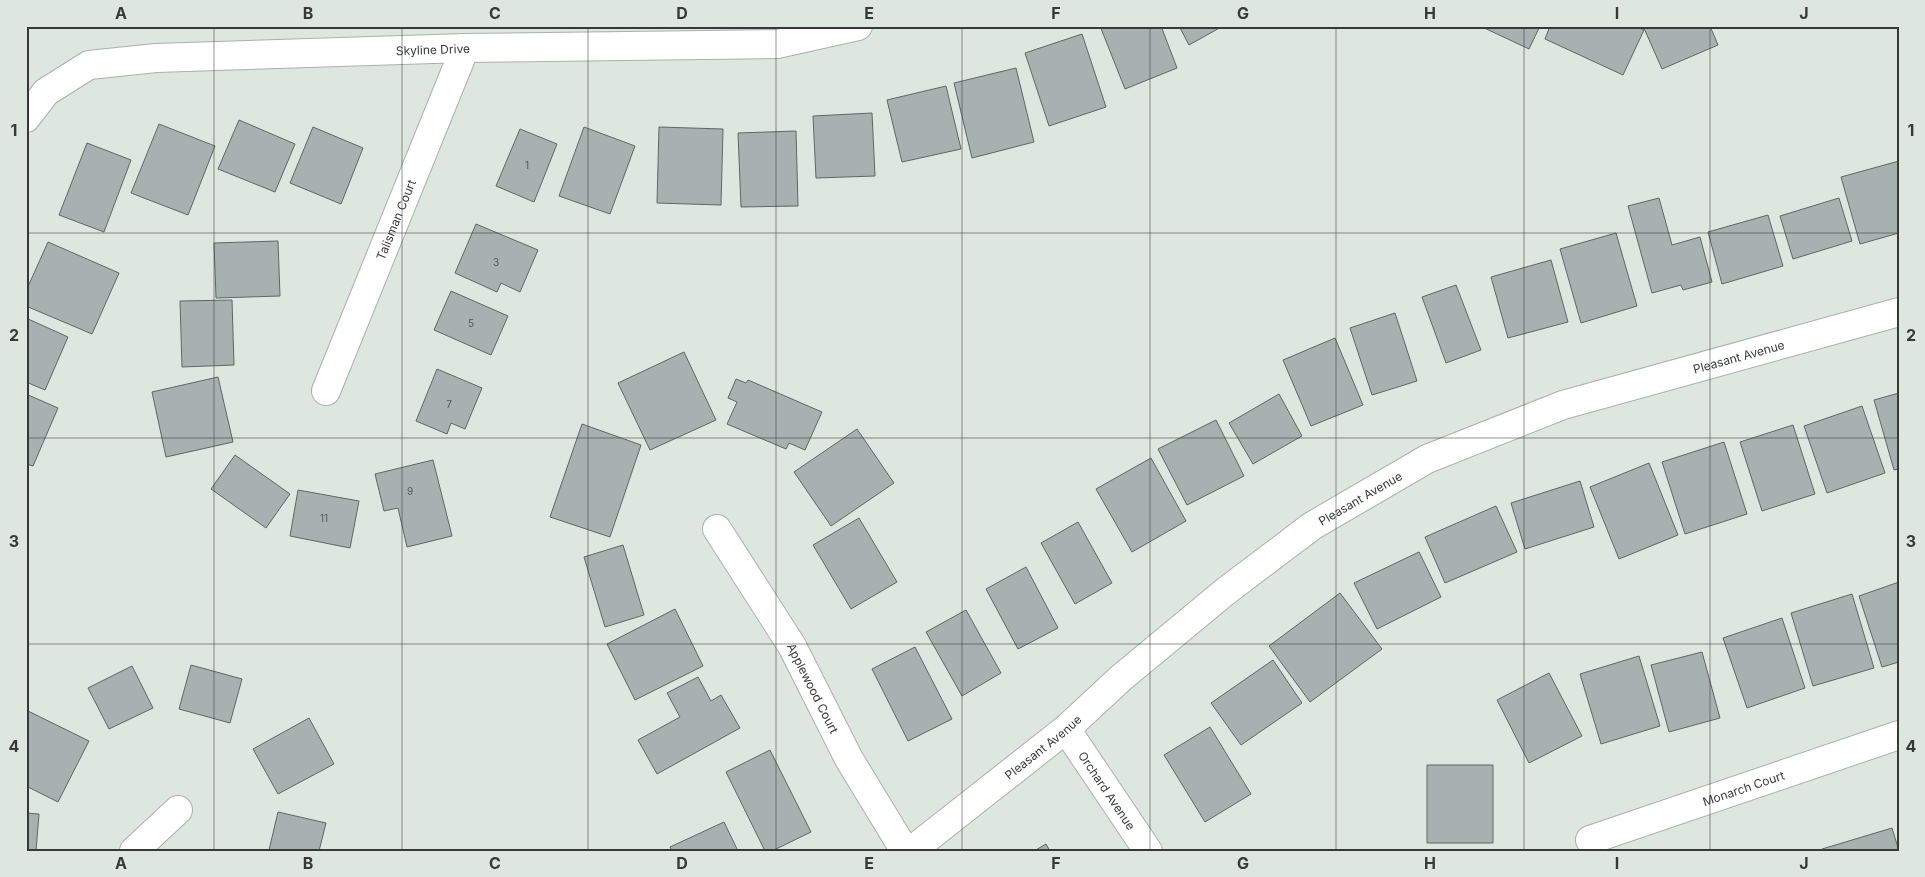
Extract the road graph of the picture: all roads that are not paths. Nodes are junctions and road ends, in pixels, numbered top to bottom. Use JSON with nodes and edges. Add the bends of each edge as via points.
{"nodes":[{"id":1,"x":858,"y":26,"type":"edge"},
{"id":2,"x":466,"y":48,"type":"junction"},
{"id":3,"x":26,"y":118,"type":"edge"},
{"id":4,"x":1899,"y":312,"type":"edge"},
{"id":5,"x":326,"y":391,"type":"dead end"},
{"id":6,"x":717,"y":529,"type":"dead end"},
{"id":7,"x":1066,"y":729,"type":"junction"},
{"id":8,"x":1899,"y":735,"type":"edge"},
{"id":9,"x":178,"y":810,"type":"dead end"},
{"id":10,"x":1590,"y":840,"type":"dead end"},
{"id":11,"x":134,"y":851,"type":"edge"},
{"id":12,"x":905,"y":851,"type":"edge"},
{"id":13,"x":911,"y":851,"type":"edge"},
{"id":14,"x":1148,"y":851,"type":"edge"}],
"edges":[{"from":1,"to":2,"type":"street","name":"Skyline Drive","via":[[777,44]]},
{"from":2,"to":3,"type":"street","name":"Skyline Drive","via":[[156,58],[89,65],[46,92]]},
{"from":2,"to":5,"type":"street","name":"Talisman Court"},
{"from":4,"to":7,"type":"street","name":"Pleasant Avenue","via":[[1562,405],[1427,459],[1312,526],[1226,591],[1121,678]]},
{"from":6,"to":12,"type":"street","name":"Applewood Court","via":[[792,646],[849,759]]},
{"from":7,"to":13,"type":"street","name":"Pleasant Avenue"},
{"from":7,"to":14,"type":"street","name":"Orchard Avenue"},
{"from":8,"to":10,"type":"street","name":"Monarch Court"},
{"from":9,"to":11,"type":"street"}]}
